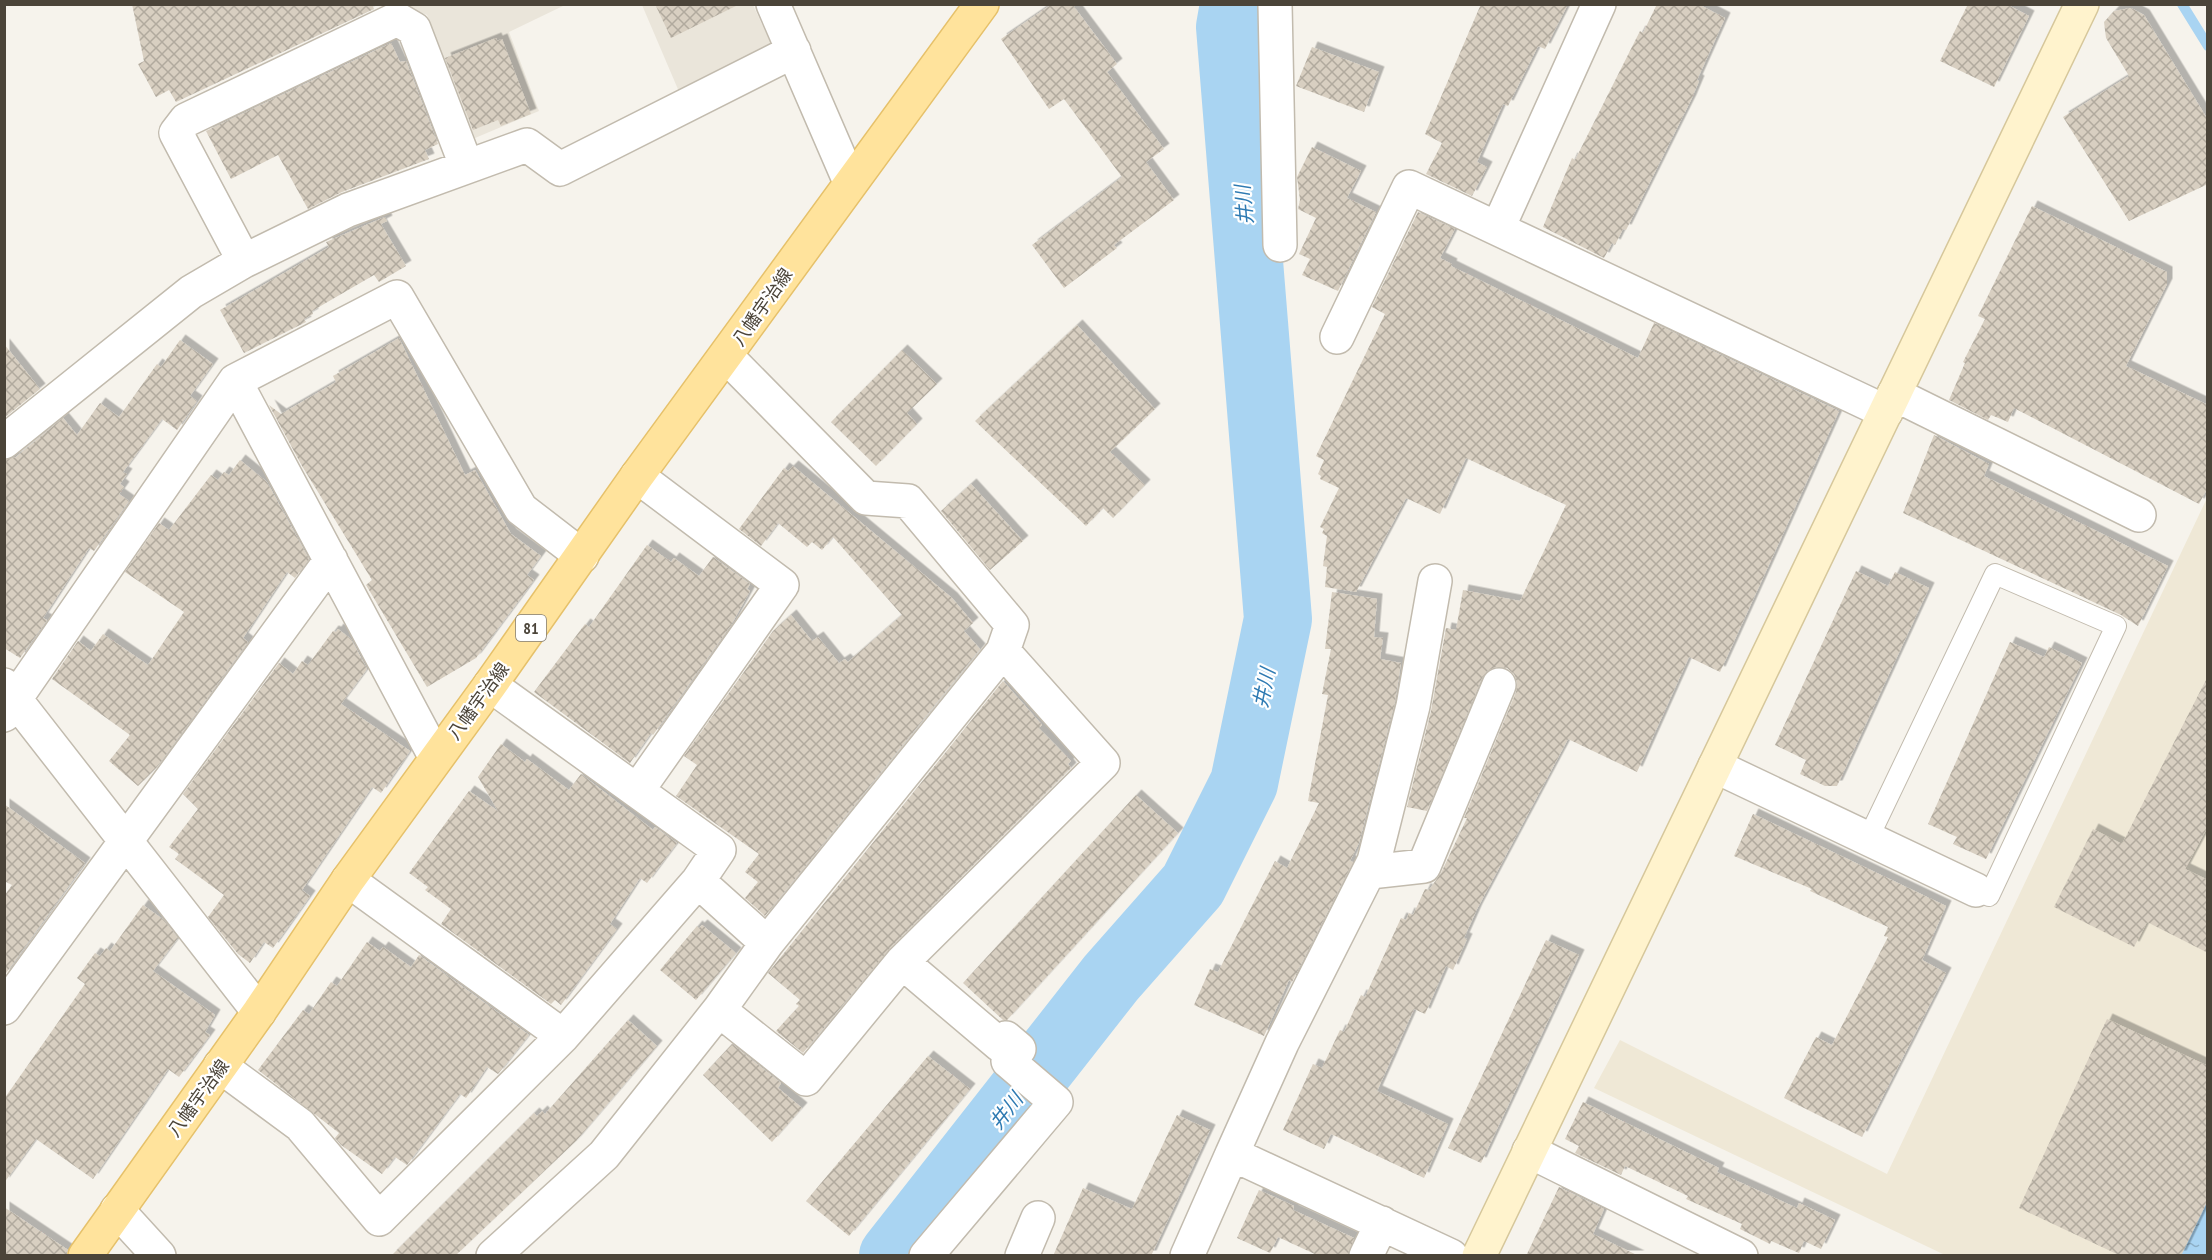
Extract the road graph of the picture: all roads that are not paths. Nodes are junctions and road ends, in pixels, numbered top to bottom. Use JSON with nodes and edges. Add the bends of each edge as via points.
{"nodes":[{"id":1,"x":772,"y":4,"type":"edge"},
{"id":2,"x":982,"y":4,"type":"edge"},
{"id":3,"x":1275,"y":4,"type":"edge"},
{"id":4,"x":1599,"y":4,"type":"edge"},
{"id":5,"x":2082,"y":4,"type":"edge"},
{"id":6,"x":794,"y":51,"type":"junction"},
{"id":7,"x":466,"y":165,"type":"junction"},
{"id":8,"x":849,"y":182,"type":"junction"},
{"id":9,"x":1498,"y":228,"type":"junction"},
{"id":10,"x":1281,"y":245,"type":"dead end"},
{"id":11,"x":244,"y":261,"type":"junction"},
{"id":12,"x":1337,"y":337,"type":"dead end"},
{"id":13,"x":727,"y":357,"type":"junction"},
{"id":14,"x":235,"y":381,"type":"junction"},
{"id":15,"x":1890,"y":403,"type":"junction"},
{"id":16,"x":4,"y":442,"type":"edge"},
{"id":17,"x":637,"y":476,"type":"junction"},
{"id":18,"x":2139,"y":515,"type":"dead end"},
{"id":19,"x":582,"y":556,"type":"junction"},
{"id":20,"x":331,"y":560,"type":"junction"},
{"id":21,"x":1435,"y":581,"type":"dead end"},
{"id":22,"x":1003,"y":651,"type":"junction"},
{"id":23,"x":490,"y":685,"type":"junction"},
{"id":24,"x":1499,"y":685,"type":"dead end"},
{"id":25,"x":8,"y":700,"type":"edge"},
{"id":26,"x":436,"y":758,"type":"junction"},
{"id":27,"x":1715,"y":766,"type":"junction"},
{"id":28,"x":637,"y":791,"type":"junction"},
{"id":29,"x":1867,"y":841,"type":"junction"},
{"id":30,"x":126,"y":842,"type":"junction"},
{"id":31,"x":1370,"y":872,"type":"junction"},
{"id":32,"x":348,"y":880,"type":"junction"},
{"id":33,"x":698,"y":881,"type":"junction"},
{"id":34,"x":1976,"y":890,"type":"joint"},
{"id":35,"x":767,"y":943,"type":"junction"},
{"id":36,"x":902,"y":962,"type":"junction"},
{"id":37,"x":4,"y":1008,"type":"edge"},
{"id":38,"x":719,"y":1010,"type":"junction"},
{"id":39,"x":259,"y":1012,"type":"junction"},
{"id":40,"x":563,"y":1036,"type":"junction"},
{"id":41,"x":220,"y":1066,"type":"junction"},
{"id":42,"x":1529,"y":1151,"type":"junction"},
{"id":43,"x":1232,"y":1154,"type":"junction"},
{"id":44,"x":117,"y":1210,"type":"junction"},
{"id":45,"x":1038,"y":1218,"type":"dead end"},
{"id":46,"x":1382,"y":1222,"type":"junction"},
{"id":47,"x":85,"y":1256,"type":"edge"},
{"id":48,"x":159,"y":1256,"type":"edge"},
{"id":49,"x":493,"y":1256,"type":"edge"},
{"id":50,"x":926,"y":1256,"type":"edge"},
{"id":51,"x":1022,"y":1256,"type":"edge"},
{"id":52,"x":1186,"y":1256,"type":"edge"},
{"id":53,"x":1366,"y":1256,"type":"edge"},
{"id":54,"x":1451,"y":1256,"type":"edge"},
{"id":55,"x":1479,"y":1256,"type":"edge"},
{"id":56,"x":1740,"y":1256,"type":"edge"}],
"edges":[{"from":1,"to":6,"type":"street"},
{"from":2,"to":8,"type":"main road","name":"八幡宇治線","number":"81"},
{"from":3,"to":10,"type":"street"},
{"from":4,"to":9,"type":"street"},
{"from":5,"to":15,"type":"street"},
{"from":6,"to":7,"type":"street","via":[[560,169],[527,145]]},
{"from":6,"to":8,"type":"street"},
{"from":7,"to":11,"type":"street","via":[[348,210]]},
{"from":7,"to":11,"type":"street","via":[[414,29],[397,19],[186,120],[176,133]]},
{"from":8,"to":13,"type":"main road","name":"八幡宇治線","number":"81"},
{"from":9,"to":12,"type":"street","via":[[1409,187]]},
{"from":9,"to":15,"type":"street"},
{"from":11,"to":16,"type":"street","via":[[191,292]]},
{"from":13,"to":17,"type":"main road","name":"八幡宇治線","number":"81"},
{"from":13,"to":22,"type":"street","via":[[866,498],[908,501],[1012,625]]},
{"from":14,"to":19,"type":"street","via":[[397,297],[521,510]]},
{"from":14,"to":20,"type":"street"},
{"from":14,"to":25,"type":"street"},
{"from":15,"to":18,"type":"street"},
{"from":15,"to":27,"type":"street"},
{"from":17,"to":19,"type":"main road","name":"八幡宇治線","number":"81"},
{"from":17,"to":28,"type":"street","via":[[782,585]]},
{"from":19,"to":23,"type":"main road","name":"八幡宇治線","number":"81"},
{"from":20,"to":26,"type":"street"},
{"from":20,"to":30,"type":"street"},
{"from":21,"to":31,"type":"street","via":[[1413,706]]},
{"from":22,"to":35,"type":"street"},
{"from":22,"to":36,"type":"street","via":[[1103,763]]},
{"from":23,"to":26,"type":"main road","name":"八幡宇治線","number":"81"},
{"from":23,"to":28,"type":"street"},
{"from":24,"to":31,"type":"street","via":[[1424,866]]},
{"from":25,"to":30,"type":"street"},
{"from":26,"to":32,"type":"main road","name":"八幡宇治線","number":"81"},
{"from":27,"to":29,"type":"street"},
{"from":27,"to":42,"type":"street"},
{"from":28,"to":33,"type":"street","via":[[719,850]]},
{"from":29,"to":34,"type":"street"},
{"from":29,"to":34,"type":"lane","via":[[1995,574],[2116,626],[1989,896]]},
{"from":30,"to":37,"type":"street"},
{"from":30,"to":39,"type":"street"},
{"from":31,"to":43,"type":"street","via":[[1282,1043]]},
{"from":32,"to":39,"type":"main road","name":"八幡宇治線","number":"81"},
{"from":32,"to":40,"type":"street"},
{"from":33,"to":35,"type":"street"},
{"from":33,"to":40,"type":"street"},
{"from":35,"to":38,"type":"street"},
{"from":36,"to":38,"type":"street","via":[[806,1079]]},
{"from":36,"to":50,"type":"street","via":[[1056,1102]]},
{"from":38,"to":49,"type":"street","via":[[603,1155]]},
{"from":39,"to":41,"type":"main road","name":"八幡宇治線","number":"81"},
{"from":40,"to":41,"type":"street","via":[[379,1219],[300,1125]]},
{"from":41,"to":44,"type":"main road","name":"八幡宇治線","number":"81"},
{"from":42,"to":55,"type":"street"},
{"from":42,"to":56,"type":"street"},
{"from":43,"to":46,"type":"street"},
{"from":43,"to":52,"type":"street"},
{"from":44,"to":47,"type":"main road","name":"八幡宇治線","number":"81"},
{"from":44,"to":48,"type":"street"},
{"from":45,"to":51,"type":"street"},
{"from":46,"to":53,"type":"street"},
{"from":46,"to":54,"type":"street"}]}
